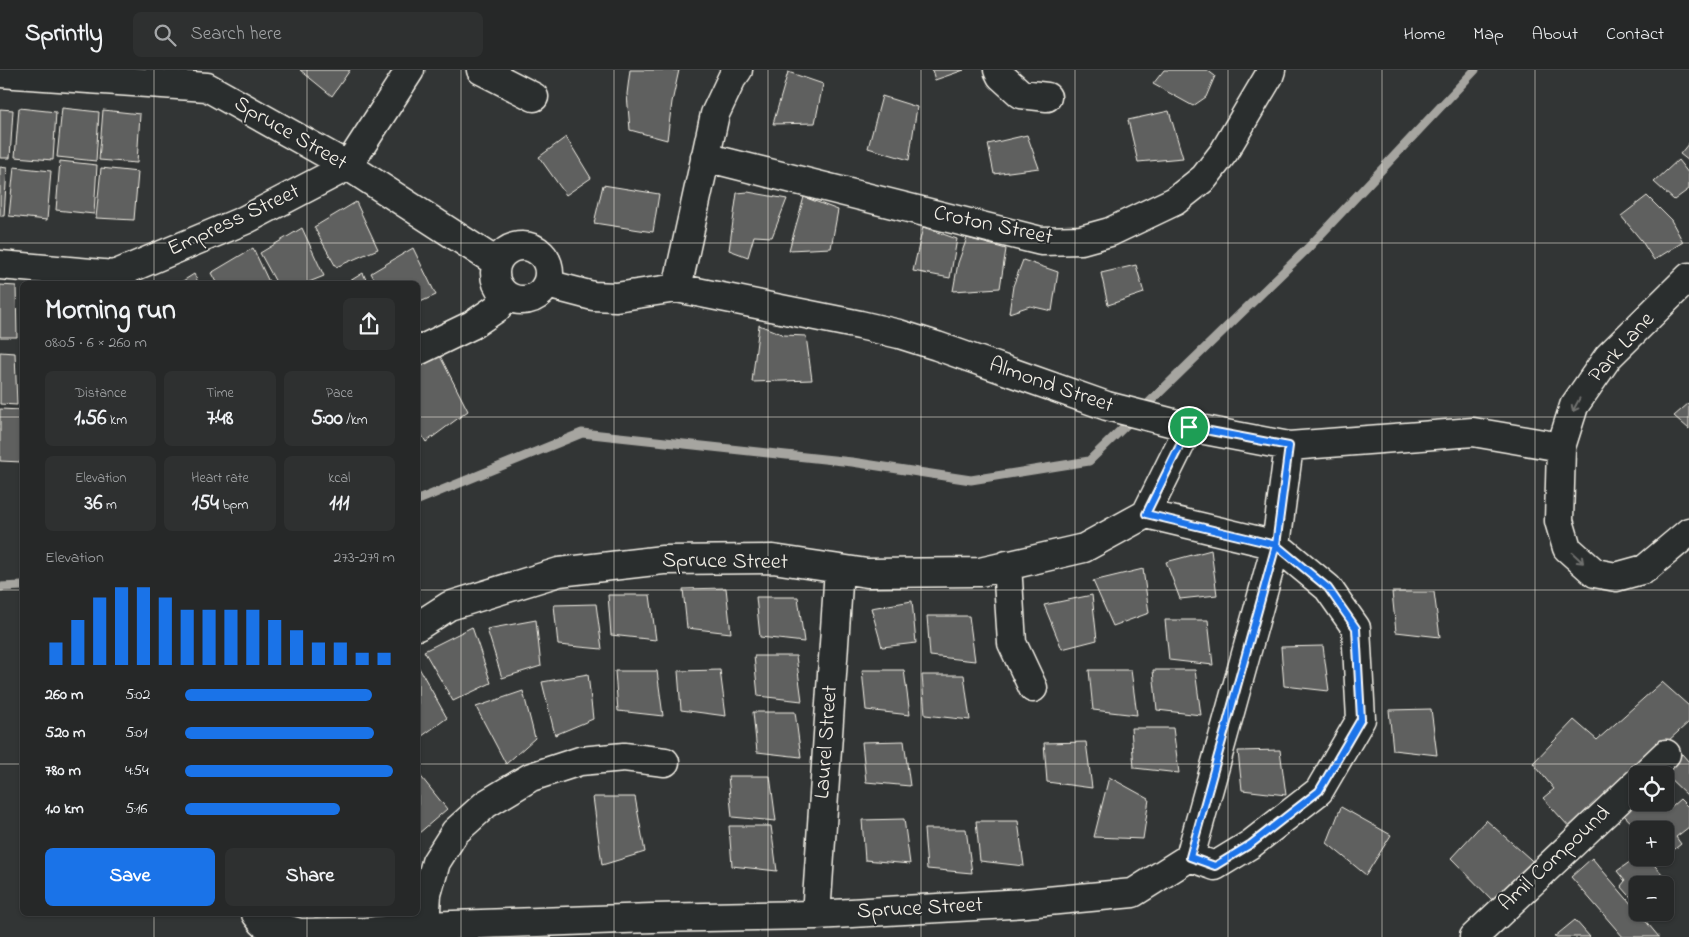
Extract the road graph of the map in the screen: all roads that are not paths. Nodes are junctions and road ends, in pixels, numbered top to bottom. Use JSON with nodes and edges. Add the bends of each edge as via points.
{"nodes":[{"id":1,"x":410,"y":70,"type":"edge"},
{"id":2,"x":481,"y":70,"type":"edge"},
{"id":3,"x":738,"y":70,"type":"edge"},
{"id":4,"x":998,"y":70,"type":"edge"},
{"id":5,"x":1271,"y":70,"type":"edge"},
{"id":6,"x":0,"y":73,"type":"edge"},
{"id":7,"x":207,"y":78,"type":"edge"},
{"id":8,"x":534,"y":97,"type":"dead end"},
{"id":9,"x":1047,"y":97,"type":"dead end"},
{"id":10,"x":705,"y":157,"type":"junction"},
{"id":11,"x":348,"y":166,"type":"junction"},
{"id":12,"x":496,"y":262,"type":"junction"},
{"id":13,"x":0,"y":265,"type":"edge"},
{"id":14,"x":1689,"y":277,"type":"edge"},
{"id":15,"x":114,"y":280,"type":"edge"},
{"id":16,"x":547,"y":284,"type":"junction"},
{"id":17,"x":677,"y":288,"type":"junction"},
{"id":18,"x":506,"y":296,"type":"junction"},
{"id":19,"x":420,"y":350,"type":"edge"},
{"id":20,"x":1189,"y":427,"type":"junction"},
{"id":21,"x":1289,"y":446,"type":"junction"},
{"id":22,"x":1560,"y":447,"type":"junction"},
{"id":23,"x":1146,"y":514,"type":"junction"},
{"id":24,"x":1689,"y":532,"type":"edge"},
{"id":25,"x":1276,"y":545,"type":"junction"},
{"id":26,"x":1007,"y":565,"type":"junction"},
{"id":27,"x":839,"y":569,"type":"junction"},
{"id":28,"x":420,"y":625,"type":"edge"},
{"id":29,"x":1033,"y":688,"type":"dead end"},
{"id":30,"x":1666,"y":754,"type":"dead end"},
{"id":31,"x":664,"y":762,"type":"dead end"},
{"id":32,"x":1653,"y":766,"type":"edge"},
{"id":33,"x":1629,"y":791,"type":"edge"},
{"id":34,"x":1190,"y":857,"type":"junction"},
{"id":35,"x":816,"y":915,"type":"junction"},
{"id":36,"x":258,"y":916,"type":"edge"},
{"id":37,"x":425,"y":926,"type":"junction"},
{"id":38,"x":1474,"y":937,"type":"edge"}],
"edges":[{"from":1,"to":11,"type":"street"},
{"from":2,"to":8,"type":"street"},
{"from":3,"to":10,"type":"street","via":[[715,114]]},
{"from":4,"to":9,"type":"street","via":[[1021,94]]},
{"from":5,"to":10,"type":"street","name":"Croton Street","via":[[1224,152],[1204,178],[1175,201],[1110,232],[1081,240],[1041,241]]},
{"from":6,"to":7,"type":"street","name":"Spruce Street"},
{"from":7,"to":11,"type":"street","name":"Spruce Street"},
{"from":10,"to":17,"type":"street"},
{"from":11,"to":12,"type":"street","name":"Spruce Street"},
{"from":11,"to":15,"type":"street","name":"Empress Street","via":[[245,220]]},
{"from":12,"to":16,"type":"street","via":[[515,246],[538,250],[547,260],[550,272]]},
{"from":12,"to":18,"type":"street","via":[[494,274]]},
{"from":13,"to":15,"type":"street","name":"Empress Street"},
{"from":14,"to":22,"type":"street","name":"Park Lane","one_way":true,"via":[[1608,357],[1574,406]]},
{"from":16,"to":17,"type":"street","name":"Almond Street","via":[[593,296],[616,297]]},
{"from":16,"to":18,"type":"street","via":[[540,294],[529,300]]},
{"from":17,"to":20,"type":"street","name":"Almond Street","via":[[899,334],[1107,406]]},
{"from":18,"to":19,"type":"street","via":[[497,308],[472,325]]},
{"from":20,"to":21,"type":"street","name":"Almond Street"},
{"from":20,"to":23,"type":"street"},
{"from":21,"to":22,"type":"street","name":"Almond Street","via":[[1473,432]]},
{"from":21,"to":25,"type":"street"},
{"from":22,"to":24,"type":"street","name":"Park Lane","one_way":true,"via":[[1559,521],[1568,548],[1595,573],[1616,578],[1645,569]]},
{"from":23,"to":25,"type":"street"},
{"from":23,"to":26,"type":"street","name":"Spruce Street","via":[[1084,548]]},
{"from":25,"to":34,"type":"street"},
{"from":25,"to":34,"type":"street","via":[[1328,588],[1356,628],[1361,719],[1319,791],[1251,844],[1215,866]]},
{"from":26,"to":27,"type":"street","name":"Spruce Street","via":[[980,572],[868,573]]},
{"from":26,"to":29,"type":"street","via":[[1012,643]]},
{"from":27,"to":28,"type":"street","name":"Spruce Street","via":[[773,559],[663,560],[559,572],[449,606]]},
{"from":27,"to":35,"type":"street","name":"Laurel Street"},
{"from":30,"to":32,"type":"street"},
{"from":31,"to":37,"type":"street","via":[[624,757],[580,761],[531,778],[486,804],[455,832],[436,862],[427,894]]},
{"from":33,"to":38,"type":"street","name":"Amil Compound"},
{"from":34,"to":35,"type":"street","name":"Spruce Street","via":[[1133,893],[1026,903]]},
{"from":35,"to":37,"type":"street","name":"Spruce Street"},
{"from":36,"to":37,"type":"street","name":"Spruce Street","via":[[263,922],[300,934]]}]}
